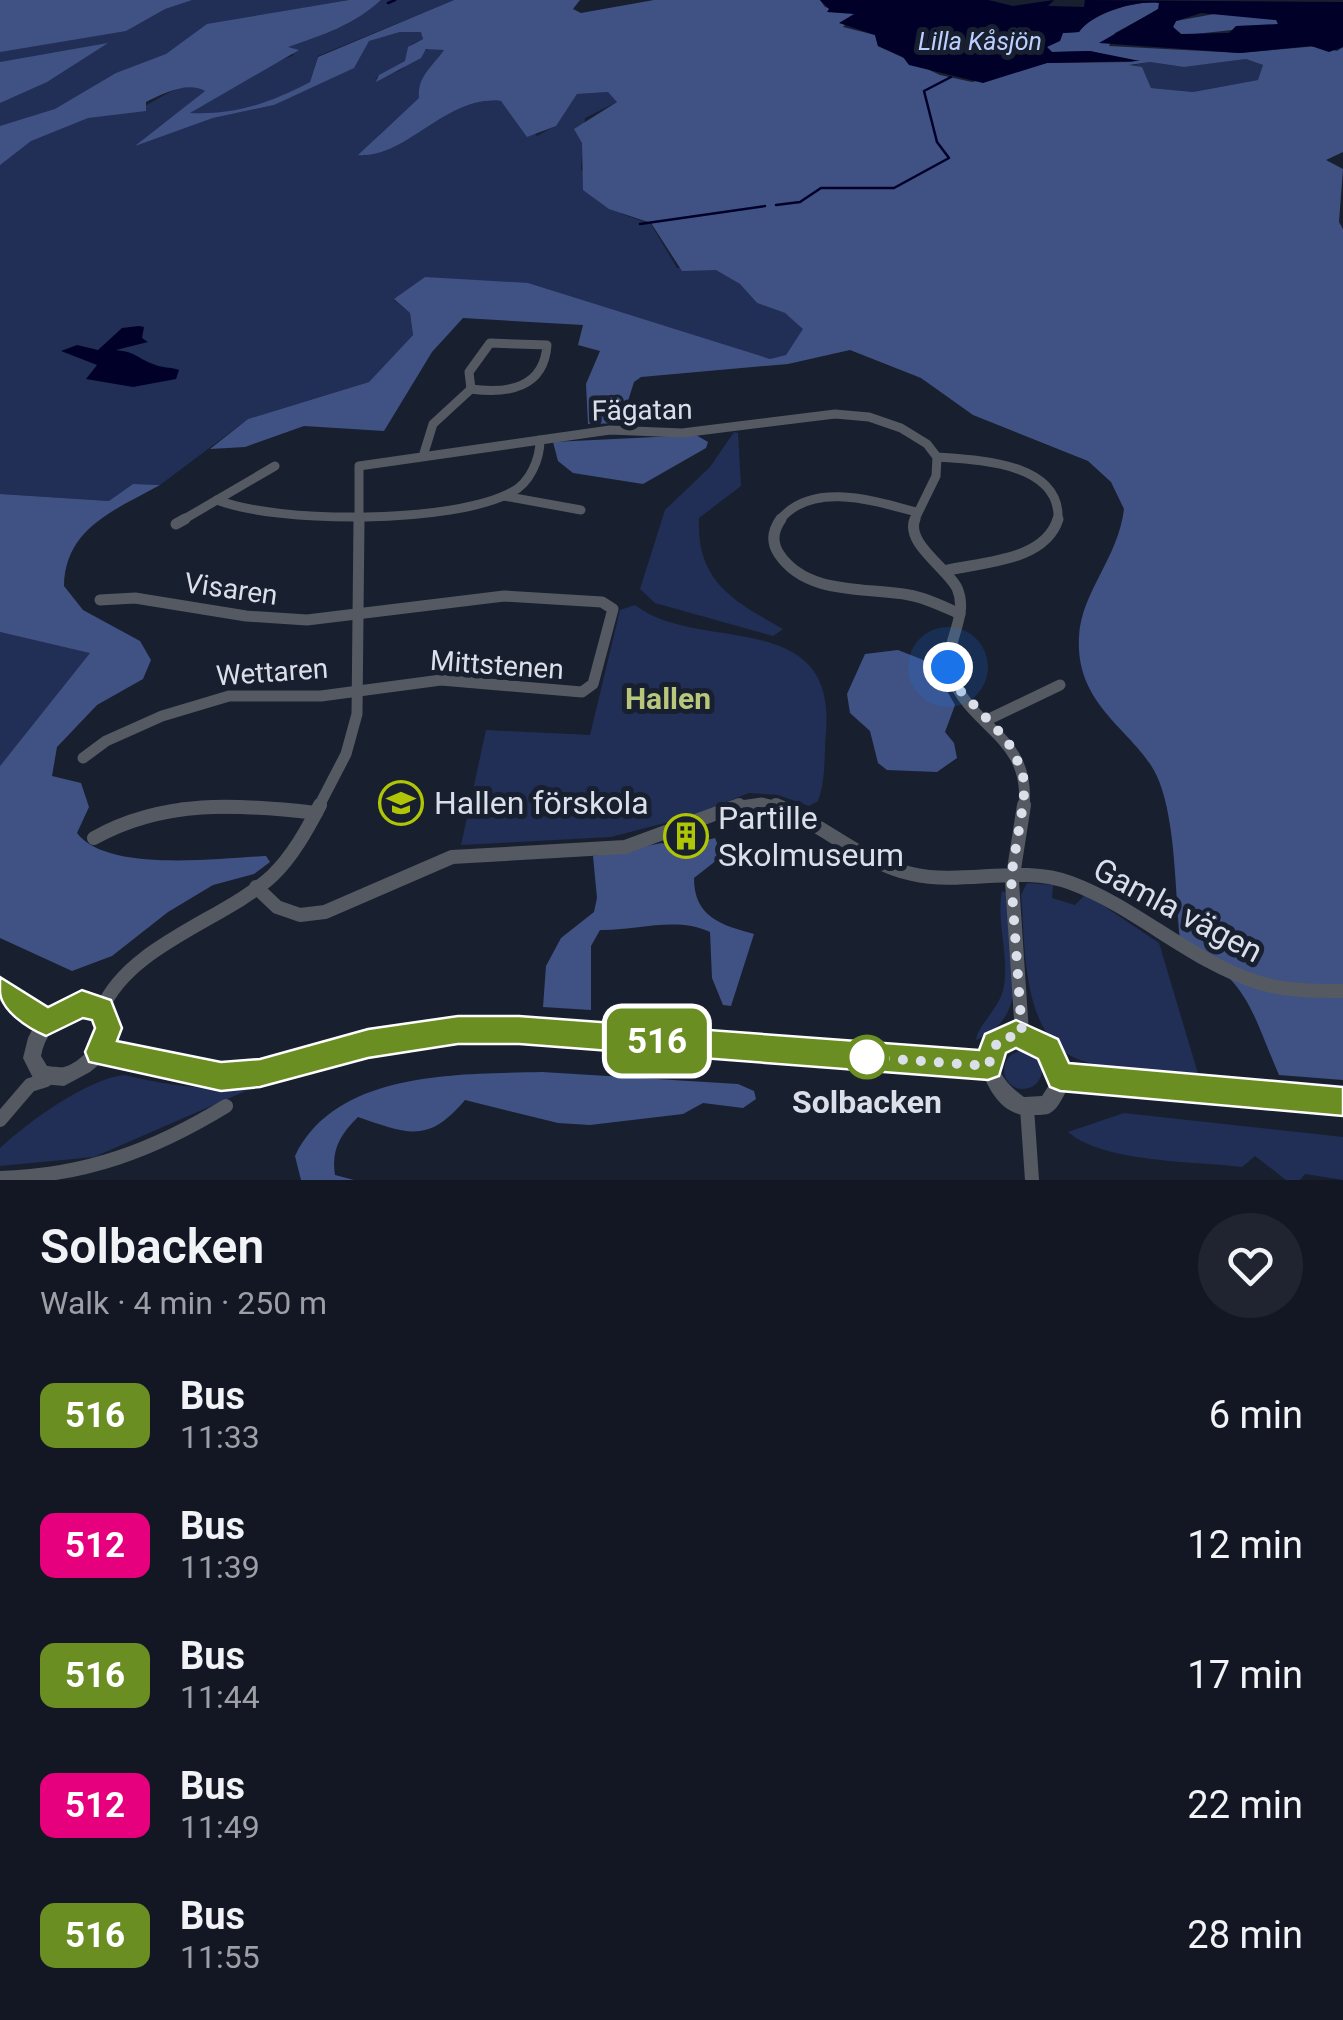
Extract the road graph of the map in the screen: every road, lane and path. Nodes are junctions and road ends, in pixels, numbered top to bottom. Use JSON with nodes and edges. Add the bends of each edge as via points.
{"nodes":[{"id":1,"x":471,"y":389,"type":"junction"},
{"id":2,"x":540,"y":440,"type":"junction"},
{"id":3,"x":424,"y":453,"type":"junction"},
{"id":4,"x":937,"y":457,"type":"junction"},
{"id":5,"x":275,"y":466,"type":"dead end"},
{"id":6,"x":504,"y":496,"type":"junction"},
{"id":7,"x":217,"y":500,"type":"junction"},
{"id":8,"x":581,"y":510,"type":"dead end"},
{"id":9,"x":916,"y":512,"type":"junction"},
{"id":10,"x":358,"y":515,"type":"junction"},
{"id":11,"x":176,"y":524,"type":"dead end"},
{"id":12,"x":944,"y":571,"type":"junction"},
{"id":13,"x":100,"y":600,"type":"dead end"},
{"id":14,"x":960,"y":614,"type":"junction"},
{"id":15,"x":358,"y":617,"type":"junction"},
{"id":16,"x":1060,"y":685,"type":"dead end"},
{"id":17,"x":357,"y":691,"type":"junction"},
{"id":18,"x":988,"y":719,"type":"junction"},
{"id":19,"x":83,"y":758,"type":"dead end"},
{"id":20,"x":316,"y":813,"type":"junction"},
{"id":21,"x":94,"y":838,"type":"dead end"},
{"id":22,"x":1011,"y":877,"type":"junction"},
{"id":23,"x":256,"y":887,"type":"junction"},
{"id":24,"x":0,"y":991,"type":"edge"},
{"id":25,"x":1343,"y":991,"type":"edge"},
{"id":26,"x":102,"y":1009,"type":"junction"},
{"id":27,"x":46,"y":1022,"type":"junction"},
{"id":28,"x":1022,"y":1034,"type":"junction"},
{"id":29,"x":99,"y":1052,"type":"junction"},
{"id":30,"x":988,"y":1066,"type":"junction"},
{"id":31,"x":1060,"y":1077,"type":"junction"},
{"id":32,"x":52,"y":1078,"type":"junction"},
{"id":33,"x":1343,"y":1102,"type":"edge"},
{"id":34,"x":226,"y":1106,"type":"dead end"},
{"id":35,"x":1027,"y":1108,"type":"junction"},
{"id":36,"x":0,"y":1120,"type":"edge"},
{"id":37,"x":0,"y":1178,"type":"edge"},
{"id":38,"x":1032,"y":1180,"type":"edge"}],
"edges":[{"from":1,"to":1,"type":"street","via":[[527,386],[541,370],[547,344],[490,343],[469,372]]},
{"from":1,"to":3,"type":"street","via":[[434,422]]},
{"from":2,"to":3,"type":"street","name":"Fägatan"},
{"from":2,"to":4,"type":"street","name":"Fägatan","via":[[610,430],[682,434],[849,414],[901,428]]},
{"from":2,"to":6,"type":"street","via":[[526,478]]},
{"from":3,"to":10,"type":"street","name":"Fägatan","via":[[360,466]]},
{"from":4,"to":9,"type":"street","via":[[936,476]]},
{"from":4,"to":12,"type":"street","via":[[1024,473],[1046,488],[1058,509],[1050,536],[1032,549]]},
{"from":5,"to":7,"type":"street"},
{"from":6,"to":8,"type":"street"},
{"from":6,"to":10,"type":"street"},
{"from":7,"to":10,"type":"street","via":[[272,515]]},
{"from":7,"to":11,"type":"street"},
{"from":9,"to":12,"type":"street","via":[[914,534]]},
{"from":9,"to":14,"type":"street","via":[[826,497],[788,512],[771,539],[780,558],[814,581],[910,595]]},
{"from":10,"to":15,"type":"street","name":"Fägatan"},
{"from":12,"to":14,"type":"street","via":[[956,588]]},
{"from":13,"to":15,"type":"street","name":"Visaren","via":[[136,598],[278,620]]},
{"from":14,"to":18,"type":"street","via":[[948,667],[956,686]]},
{"from":15,"to":17,"type":"street","name":"Fägatan"},
{"from":15,"to":17,"type":"street","name":"Mittstenen","via":[[504,596],[602,602],[613,609],[594,684],[582,692],[441,680]]},
{"from":16,"to":18,"type":"street"},
{"from":17,"to":19,"type":"street","name":"Wettaren","via":[[214,699],[106,741]]},
{"from":17,"to":20,"type":"street","name":"Fägatan","via":[[354,734]]},
{"from":18,"to":22,"type":"street","via":[[1023,772]]},
{"from":20,"to":21,"type":"street","via":[[192,808],[118,821]]},
{"from":20,"to":23,"type":"street","name":"Fägatan","via":[[292,855]]},
{"from":22,"to":23,"type":"street","name":"Gamla vägen","via":[[938,880],[896,871],[765,802],[624,847],[453,856],[327,913],[278,908]]},
{"from":22,"to":25,"type":"street","name":"Gamla vägen","via":[[1065,882],[1096,895],[1254,983]]},
{"from":22,"to":28,"type":"street"},
{"from":23,"to":26,"type":"street","name":"Fägatan","via":[[171,937]]},
{"from":24,"to":27,"type":"street"},
{"from":26,"to":27,"type":"street","via":[[82,1004]]},
{"from":26,"to":29,"type":"street","via":[[108,1028]]},
{"from":27,"to":32,"type":"street","via":[[32,1058]]},
{"from":28,"to":30,"type":"street","via":[[998,1040]]},
{"from":28,"to":31,"type":"street","via":[[1048,1049]]},
{"from":29,"to":30,"type":"street","via":[[221,1076],[416,1035],[494,1029]]},
{"from":29,"to":32,"type":"street","via":[[78,1072]]},
{"from":30,"to":35,"type":"street","via":[[1002,1094]]},
{"from":31,"to":33,"type":"street"},
{"from":31,"to":35,"type":"street","via":[[1052,1102]]},
{"from":32,"to":36,"type":"street","via":[[30,1085]]},
{"from":34,"to":37,"type":"street","via":[[161,1147],[58,1176]]},
{"from":35,"to":38,"type":"street"}]}
